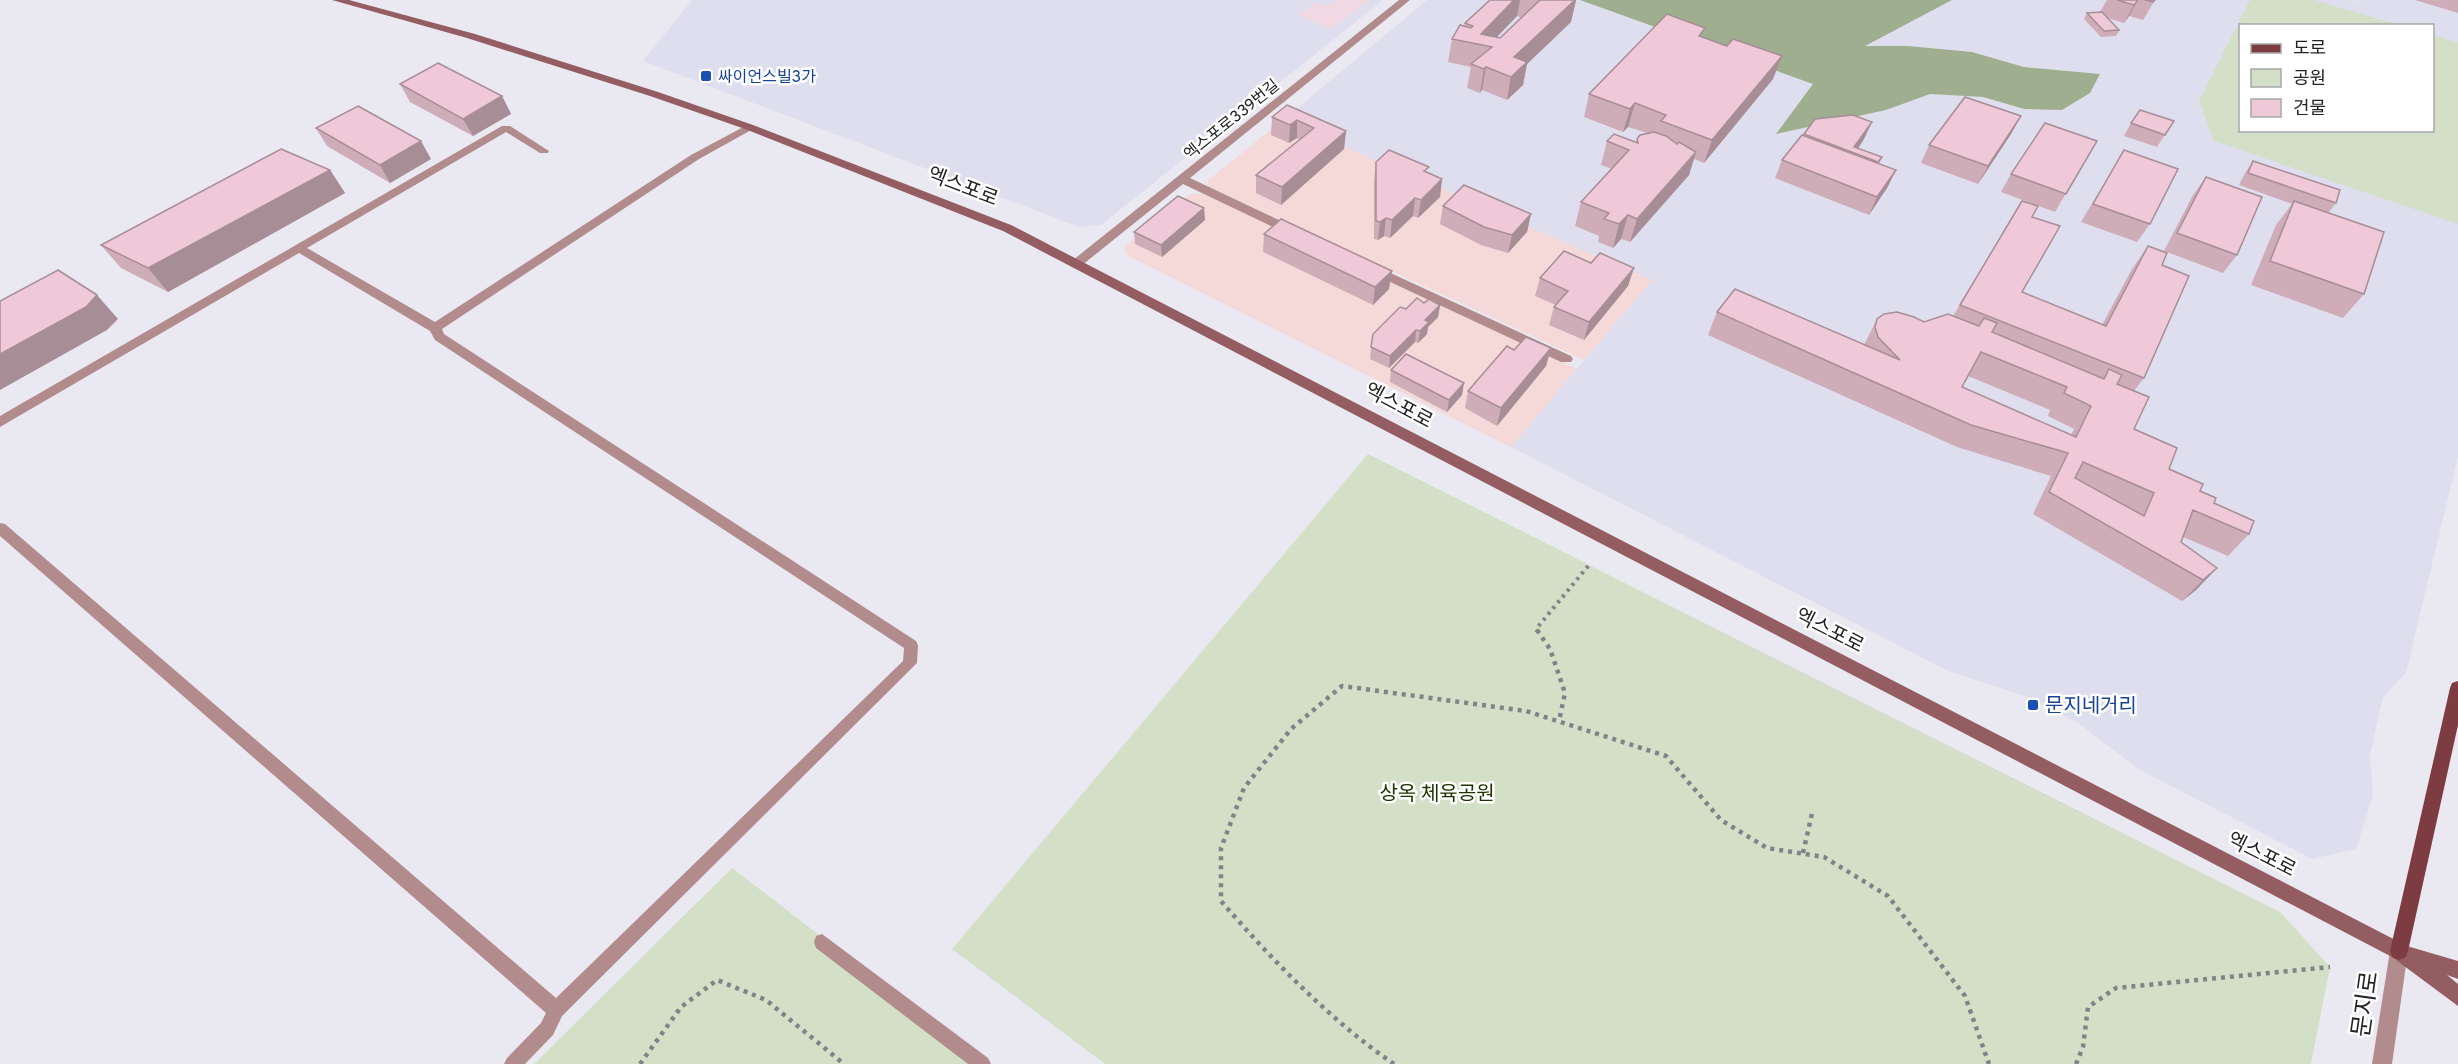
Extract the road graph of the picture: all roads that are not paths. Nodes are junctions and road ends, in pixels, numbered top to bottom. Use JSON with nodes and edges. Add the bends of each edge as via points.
{"nodes":[{"id":1,"x":337,"y":0,"type":"edge"},
{"id":2,"x":1405,"y":0,"type":"edge"},
{"id":3,"x":749,"y":127,"type":"junction"},
{"id":4,"x":544,"y":151,"type":"dead end"},
{"id":5,"x":1182,"y":179,"type":"junction"},
{"id":6,"x":1310,"y":239,"type":"edge"},
{"id":7,"x":299,"y":248,"type":"junction"},
{"id":8,"x":1077,"y":262,"type":"junction"},
{"id":9,"x":1363,"y":264,"type":"edge"},
{"id":10,"x":435,"y":328,"type":"junction"},
{"id":11,"x":1566,"y":359,"type":"dead end"},
{"id":12,"x":0,"y":422,"type":"edge"},
{"id":13,"x":0,"y":528,"type":"edge"},
{"id":14,"x":2458,"y":688,"type":"edge"},
{"id":15,"x":822,"y":942,"type":"dead end"},
{"id":16,"x":2399,"y":951,"type":"junction"},
{"id":17,"x":2458,"y":970,"type":"edge"},
{"id":18,"x":2458,"y":996,"type":"edge"},
{"id":19,"x":556,"y":1011,"type":"junction"},
{"id":20,"x":513,"y":1064,"type":"edge"},
{"id":21,"x":982,"y":1064,"type":"edge"},
{"id":22,"x":2382,"y":1064,"type":"edge"}],
"edges":[{"from":1,"to":3,"type":"main road","name":"엑스포로","via":[[471,36]]},
{"from":2,"to":5,"type":"street","name":"엑스포로339번길"},
{"from":3,"to":8,"type":"main road","name":"엑스포로","via":[[1007,228]]},
{"from":3,"to":10,"type":"lane","via":[[695,158]]},
{"from":4,"to":7,"type":"lane","via":[[506,128]]},
{"from":5,"to":6,"type":"street"},
{"from":5,"to":8,"type":"street","name":"엑스포로339번길"},
{"from":7,"to":10,"type":"lane"},
{"from":7,"to":12,"type":"lane"},
{"from":8,"to":16,"type":"main road","name":"엑스포로"},
{"from":9,"to":11,"type":"street"},
{"from":10,"to":19,"type":"lane","via":[[439,337],[911,645],[910,663]]},
{"from":13,"to":19,"type":"lane"},
{"from":14,"to":16,"type":"main road"},
{"from":15,"to":21,"type":"lane"},
{"from":16,"to":17,"type":"main road","name":"엑스포로"},
{"from":16,"to":18,"type":"main road","name":"엑스포로"},
{"from":16,"to":22,"type":"street","name":"문지로"},
{"from":19,"to":20,"type":"lane","via":[[547,1029]]}]}
